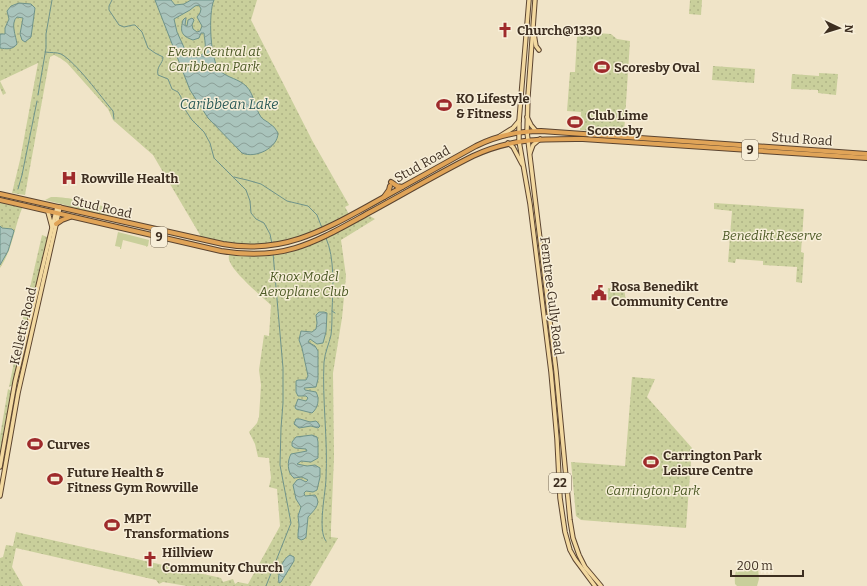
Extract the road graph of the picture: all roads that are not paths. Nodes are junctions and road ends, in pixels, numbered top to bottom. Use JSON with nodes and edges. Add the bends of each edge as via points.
{"nodes":[{"id":1,"x":529,"y":0,"type":"edge"},
{"id":2,"x":535,"y":0,"type":"edge"},
{"id":3,"x":533,"y":25,"type":"junction"},
{"id":4,"x":539,"y":50,"type":"dead end"},
{"id":5,"x":527,"y":116,"type":"junction"},
{"id":6,"x":519,"y":121,"type":"junction"},
{"id":7,"x":536,"y":131,"type":"junction"},
{"id":8,"x":527,"y":132,"type":"junction"},
{"id":9,"x":518,"y":133,"type":"junction"},
{"id":10,"x":583,"y":137,"type":"junction"},
{"id":11,"x":495,"y":138,"type":"junction"},
{"id":12,"x":541,"y":139,"type":"junction"},
{"id":13,"x":528,"y":140,"type":"junction"},
{"id":14,"x":519,"y":141,"type":"junction"},
{"id":15,"x":508,"y":143,"type":"junction"},
{"id":16,"x":867,"y":154,"type":"edge"},
{"id":17,"x":858,"y":155,"type":"junction"},
{"id":18,"x":529,"y":156,"type":"junction"},
{"id":19,"x":867,"y":158,"type":"edge"},
{"id":20,"x":449,"y":161,"type":"junction"},
{"id":21,"x":454,"y":166,"type":"junction"},
{"id":22,"x":523,"y":167,"type":"junction"},
{"id":23,"x":402,"y":187,"type":"junction"},
{"id":24,"x":0,"y":194,"type":"edge"},
{"id":25,"x":383,"y":198,"type":"junction"},
{"id":26,"x":0,"y":200,"type":"edge"},
{"id":27,"x":59,"y":207,"type":"junction"},
{"id":28,"x":48,"y":212,"type":"junction"},
{"id":29,"x":57,"y":214,"type":"junction"},
{"id":30,"x":70,"y":217,"type":"junction"},
{"id":31,"x":54,"y":226,"type":"junction"},
{"id":32,"x":537,"y":257,"type":"junction"},
{"id":33,"x":543,"y":257,"type":"junction"},
{"id":34,"x":551,"y":329,"type":"junction"},
{"id":35,"x":547,"y":340,"type":"junction"},
{"id":36,"x":0,"y":467,"type":"edge"},
{"id":37,"x":0,"y":496,"type":"edge"},
{"id":38,"x":573,"y":538,"type":"junction"},
{"id":39,"x":566,"y":539,"type":"junction"},
{"id":40,"x":595,"y":586,"type":"edge"},
{"id":41,"x":600,"y":586,"type":"edge"}],
"edges":[{"from":1,"to":6,"type":"main road","name":"Ferntree Gully Road","number":"22"},
{"from":2,"to":3,"type":"main road","name":"Ferntree Gully Road","number":"22"},
{"from":3,"to":4,"type":"main road"},
{"from":3,"to":5,"type":"main road","name":"Ferntree Gully Road","number":"22"},
{"from":5,"to":7,"type":"main road"},
{"from":5,"to":8,"type":"main road","name":"Ferntree Gully Road","number":"22"},
{"from":6,"to":9,"type":"main road","name":"Ferntree Gully Road","number":"22"},
{"from":6,"to":11,"type":"main road","via":[[511,130]]},
{"from":7,"to":8,"type":"highway","name":"Stud Road","number":"9"},
{"from":7,"to":10,"type":"highway","name":"Stud Road","number":"9"},
{"from":8,"to":9,"type":"highway","name":"Stud Road","number":"9"},
{"from":8,"to":13,"type":"main road","name":"Ferntree Gully Road","number":"22"},
{"from":9,"to":11,"type":"highway","name":"Stud Road","number":"9"},
{"from":9,"to":14,"type":"main road","name":"Ferntree Gully Road","number":"22"},
{"from":10,"to":12,"type":"highway","name":"Stud Road","number":"9"},
{"from":10,"to":17,"type":"highway","name":"Stud Road","number":"9"},
{"from":11,"to":20,"type":"highway","name":"Stud Road","number":"9"},
{"from":12,"to":13,"type":"highway","name":"Stud Road","number":"9"},
{"from":12,"to":18,"type":"main road","via":[[533,145]]},
{"from":13,"to":14,"type":"highway","name":"Stud Road","number":"9"},
{"from":13,"to":18,"type":"main road","name":"Ferntree Gully Road","number":"22"},
{"from":14,"to":15,"type":"highway","name":"Stud Road","number":"9"},
{"from":14,"to":22,"type":"main road","name":"Ferntree Gully Road","number":"22"},
{"from":15,"to":21,"type":"highway","name":"Stud Road","number":"9"},
{"from":15,"to":22,"type":"main road","via":[[513,147]]},
{"from":16,"to":17,"type":"highway","name":"Stud Road","number":"9"},
{"from":17,"to":19,"type":"highway","name":"Stud Road","number":"9"},
{"from":18,"to":33,"type":"main road","name":"Ferntree Gully Road","number":"22"},
{"from":20,"to":21,"type":"highway"},
{"from":20,"to":23,"type":"highway","name":"Stud Road","number":"9"},
{"from":21,"to":30,"type":"highway","name":"Stud Road","number":"9","via":[[323,238],[275,253],[241,254],[221,251]]},
{"from":22,"to":32,"type":"main road","name":"Ferntree Gully Road","number":"22","via":[[529,192]]},
{"from":23,"to":25,"type":"highway","name":"Stud Road","number":"9"},
{"from":23,"to":25,"type":"highway","via":[[390,184]]},
{"from":24,"to":27,"type":"highway","name":"Stud Road","number":"9"},
{"from":25,"to":27,"type":"highway","name":"Stud Road","number":"9","via":[[320,232],[274,245],[261,246],[223,244]]},
{"from":26,"to":28,"type":"highway","name":"Stud Road","number":"9"},
{"from":27,"to":29,"type":"main road","name":"Kelletts Road"},
{"from":28,"to":29,"type":"highway","name":"Stud Road","number":"9"},
{"from":28,"to":31,"type":"main road"},
{"from":29,"to":30,"type":"highway","name":"Stud Road","number":"9"},
{"from":29,"to":31,"type":"main road","name":"Kelletts Road"},
{"from":30,"to":31,"type":"highway"},
{"from":31,"to":36,"type":"main road","name":"Kelletts Road","via":[[15,382]]},
{"from":31,"to":37,"type":"main road","name":"Kelletts Road","via":[[18,393]]},
{"from":32,"to":33,"type":"main road"},
{"from":32,"to":35,"type":"main road","name":"Ferntree Gully Road","number":"22"},
{"from":33,"to":34,"type":"main road","name":"Ferntree Gully Road","number":"22"},
{"from":34,"to":35,"type":"main road"},
{"from":34,"to":38,"type":"main road","name":"Ferntree Gully Road","number":"22"},
{"from":35,"to":39,"type":"main road","name":"Ferntree Gully Road","number":"22","via":[[560,498]]},
{"from":38,"to":39,"type":"main road"},
{"from":38,"to":41,"type":"main road","name":"Ferntree Gully Road","number":"22","via":[[582,561]]},
{"from":39,"to":40,"type":"main road","name":"Ferntree Gully Road","number":"22","via":[[575,559]]}]}
